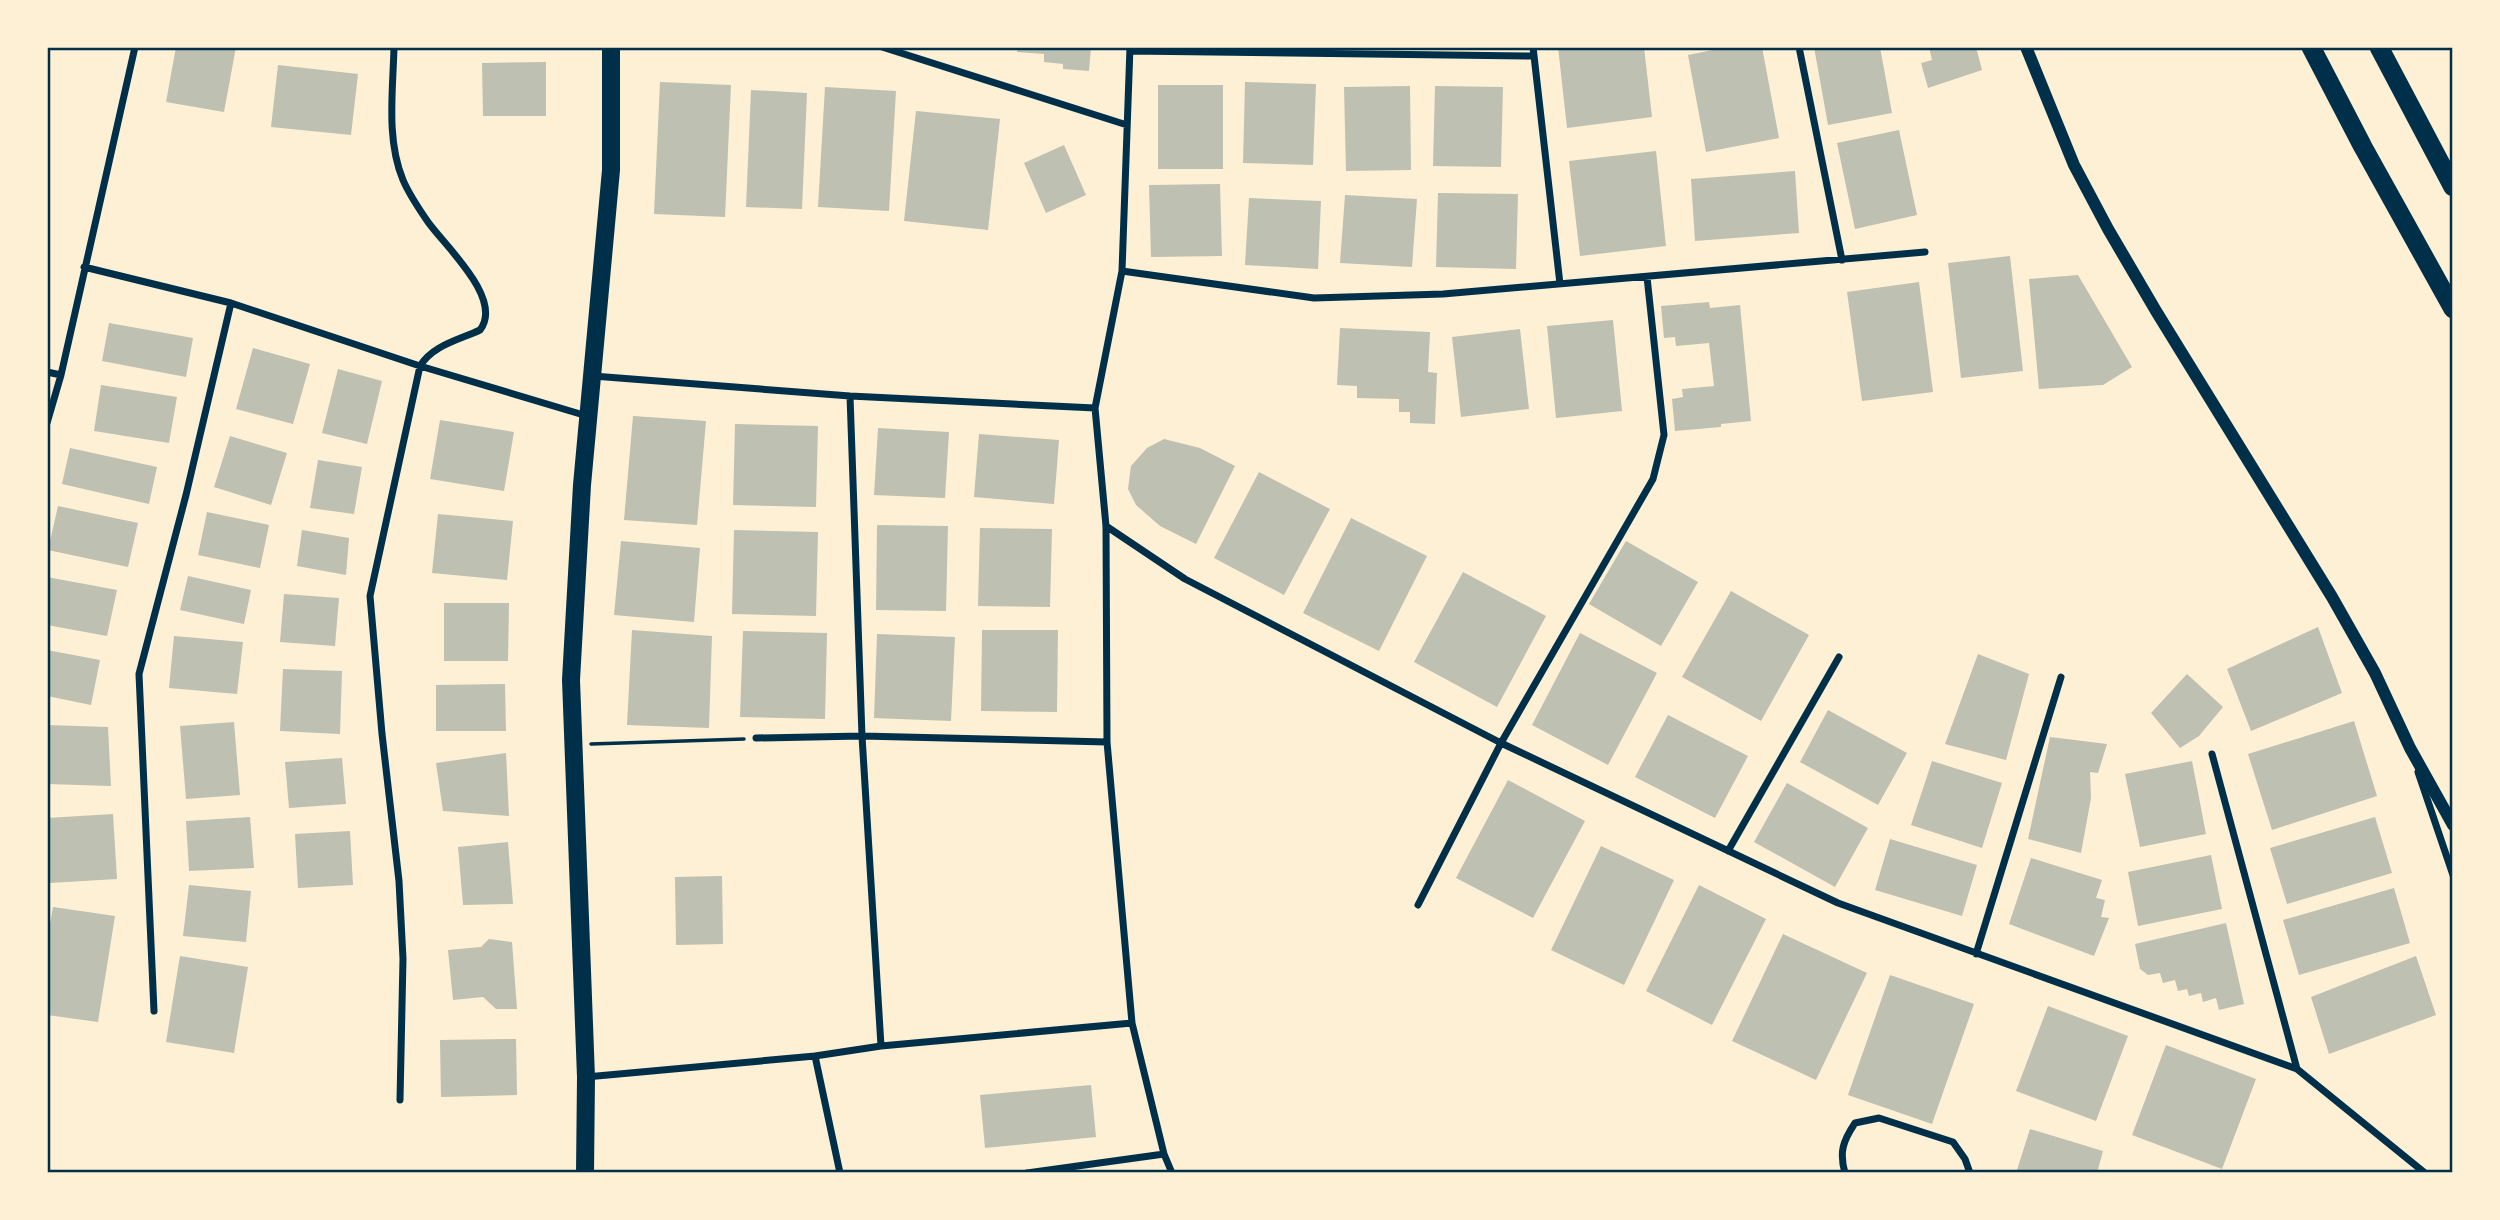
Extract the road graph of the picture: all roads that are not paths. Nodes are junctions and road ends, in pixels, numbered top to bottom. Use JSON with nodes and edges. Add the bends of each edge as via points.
{"nodes":[{"id":1,"x":135,"y":47,"type":"edge"},
{"id":2,"x":394,"y":47,"type":"edge"},
{"id":3,"x":611,"y":47,"type":"edge"},
{"id":4,"x":882,"y":47,"type":"edge"},
{"id":5,"x":1799,"y":47,"type":"edge"},
{"id":6,"x":2026,"y":47,"type":"edge"},
{"id":7,"x":2311,"y":47,"type":"edge"},
{"id":8,"x":2379,"y":47,"type":"edge"},
{"id":9,"x":1130,"y":49,"type":"edge"},
{"id":10,"x":1533,"y":51,"type":"edge"},
{"id":11,"x":1127,"y":125,"type":"junction"},
{"id":12,"x":2453,"y":187,"type":"edge"},
{"id":13,"x":1925,"y":252,"type":"dead end"},
{"id":14,"x":1842,"y":260,"type":"junction"},
{"id":15,"x":84,"y":267,"type":"junction"},
{"id":16,"x":1122,"y":271,"type":"junction"},
{"id":17,"x":1647,"y":276,"type":"junction"},
{"id":18,"x":1560,"y":284,"type":"junction"},
{"id":19,"x":231,"y":303,"type":"junction"},
{"id":20,"x":2453,"y":310,"type":"edge"},
{"id":21,"x":420,"y":366,"type":"junction"},
{"id":22,"x":47,"y":372,"type":"edge"},
{"id":23,"x":61,"y":374,"type":"junction"},
{"id":24,"x":593,"y":376,"type":"junction"},
{"id":25,"x":850,"y":396,"type":"junction"},
{"id":26,"x":1095,"y":408,"type":"junction"},
{"id":27,"x":588,"y":416,"type":"junction"},
{"id":28,"x":47,"y":423,"type":"edge"},
{"id":29,"x":1106,"y":526,"type":"junction"},
{"id":30,"x":1839,"y":657,"type":"dead end"},
{"id":31,"x":2061,"y":677,"type":"dead end"},
{"id":32,"x":862,"y":736,"type":"junction"},
{"id":33,"x":756,"y":738,"type":"road end"},
{"id":34,"x":1107,"y":742,"type":"junction"},
{"id":35,"x":1501,"y":743,"type":"junction"},
{"id":36,"x":2410,"y":748,"type":"junction"},
{"id":37,"x":2212,"y":754,"type":"dead end"},
{"id":38,"x":2453,"y":825,"type":"edge"},
{"id":39,"x":1728,"y":851,"type":"junction"},
{"id":40,"x":2453,"y":875,"type":"edge"},
{"id":41,"x":1418,"y":905,"type":"dead end"},
{"id":42,"x":1976,"y":954,"type":"junction"},
{"id":43,"x":154,"y":1011,"type":"dead end"},
{"id":44,"x":1132,"y":1023,"type":"junction"},
{"id":45,"x":881,"y":1046,"type":"junction"},
{"id":46,"x":815,"y":1056,"type":"junction"},
{"id":47,"x":2297,"y":1069,"type":"junction"},
{"id":48,"x":586,"y":1077,"type":"junction"},
{"id":49,"x":400,"y":1100,"type":"dead end"},
{"id":50,"x":1164,"y":1154,"type":"junction"},
{"id":51,"x":584,"y":1173,"type":"edge"},
{"id":52,"x":840,"y":1173,"type":"edge"},
{"id":53,"x":1027,"y":1173,"type":"edge"},
{"id":54,"x":1172,"y":1173,"type":"edge"},
{"id":55,"x":1845,"y":1173,"type":"edge"},
{"id":56,"x":1970,"y":1173,"type":"edge"},
{"id":57,"x":2425,"y":1173,"type":"edge"}],
"edges":[{"from":1,"to":15,"type":"street"},
{"from":2,"to":21,"type":"street","via":[[392,138],[403,179],[427,221],[482,295],[487,316],[480,330],[427,354]]},
{"from":3,"to":24,"type":"main road","via":[[611,170]]},
{"from":4,"to":11,"type":"street"},
{"from":5,"to":14,"type":"street"},
{"from":6,"to":36,"type":"street","via":[[2074,165],[2108,229],[2332,597]]},
{"from":7,"to":20,"type":"highway"},
{"from":8,"to":12,"type":"highway"},
{"from":9,"to":10,"type":"street"},
{"from":9,"to":11,"type":"street"},
{"from":10,"to":18,"type":"street"},
{"from":11,"to":16,"type":"street"},
{"from":13,"to":14,"type":"street"},
{"from":14,"to":17,"type":"street"},
{"from":15,"to":19,"type":"street"},
{"from":15,"to":23,"type":"street"},
{"from":16,"to":18,"type":"street","via":[[1314,298]]},
{"from":16,"to":26,"type":"street"},
{"from":17,"to":18,"type":"street"},
{"from":17,"to":35,"type":"street","via":[[1664,435],[1653,479]]},
{"from":19,"to":21,"type":"street"},
{"from":19,"to":43,"type":"street","via":[[139,674]]},
{"from":21,"to":27,"type":"street"},
{"from":21,"to":49,"type":"street","via":[[370,596],[399,881],[403,959]]},
{"from":22,"to":23,"type":"street"},
{"from":23,"to":28,"type":"street"},
{"from":24,"to":25,"type":"street"},
{"from":24,"to":27,"type":"main road"},
{"from":25,"to":26,"type":"street"},
{"from":25,"to":32,"type":"street"},
{"from":26,"to":29,"type":"street"},
{"from":27,"to":48,"type":"main road","via":[[571,680]]},
{"from":29,"to":34,"type":"street"},
{"from":29,"to":35,"type":"street","via":[[1185,579]]},
{"from":30,"to":39,"type":"street"},
{"from":31,"to":42,"type":"street"},
{"from":32,"to":33,"type":"street"},
{"from":32,"to":34,"type":"street"},
{"from":32,"to":45,"type":"street"},
{"from":34,"to":44,"type":"street"},
{"from":35,"to":39,"type":"street"},
{"from":35,"to":41,"type":"street"},
{"from":36,"to":38,"type":"street"},
{"from":36,"to":40,"type":"street"},
{"from":37,"to":47,"type":"street"},
{"from":39,"to":42,"type":"street","via":[[1838,903]]},
{"from":42,"to":47,"type":"street"},
{"from":44,"to":45,"type":"street"},
{"from":44,"to":50,"type":"street"},
{"from":45,"to":46,"type":"street"},
{"from":46,"to":48,"type":"street"},
{"from":46,"to":52,"type":"street"},
{"from":47,"to":57,"type":"street"},
{"from":48,"to":51,"type":"main road"},
{"from":50,"to":53,"type":"street"},
{"from":50,"to":54,"type":"street"},
{"from":55,"to":56,"type":"street","via":[[1843,1141],[1855,1123],[1879,1118],[1953,1142]]}]}
